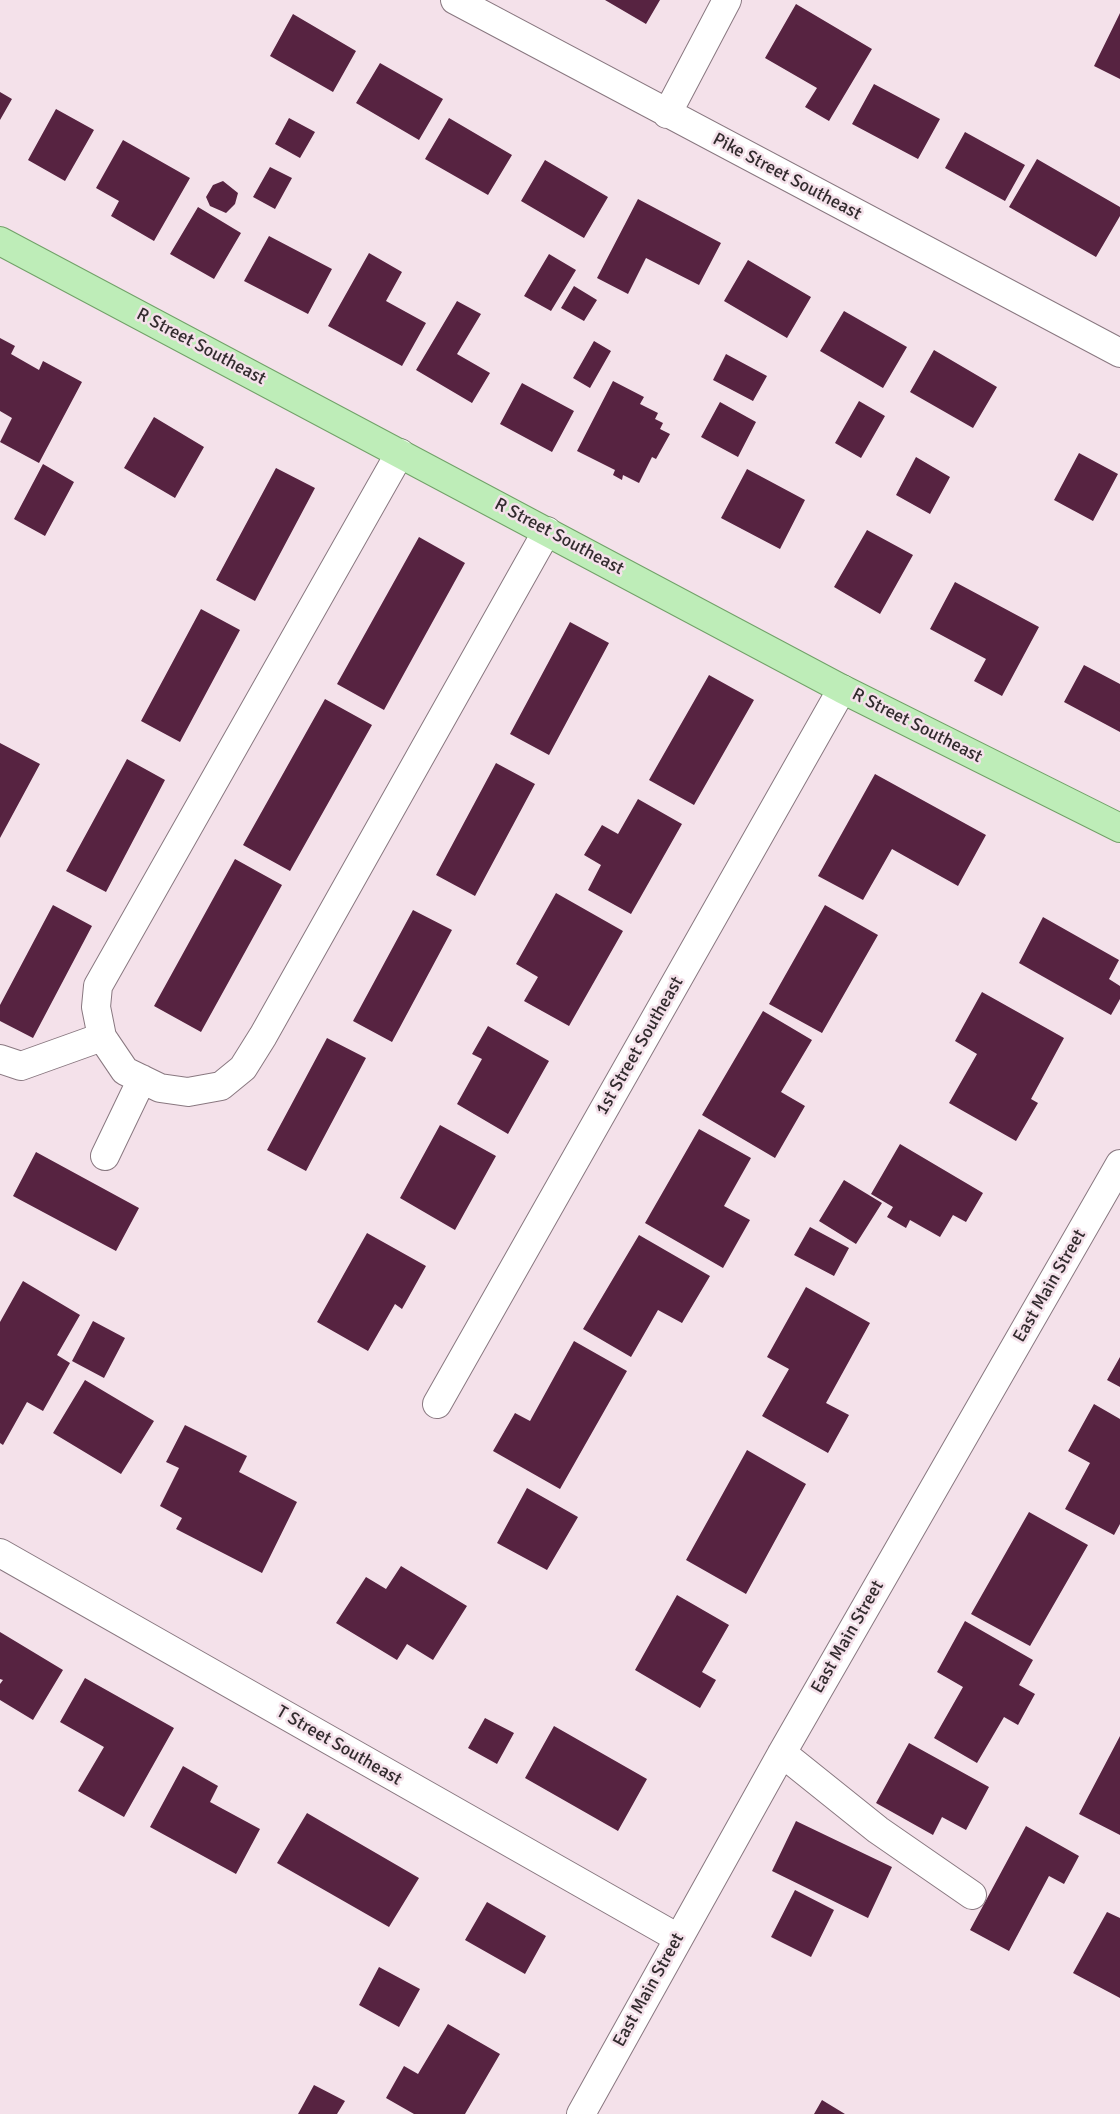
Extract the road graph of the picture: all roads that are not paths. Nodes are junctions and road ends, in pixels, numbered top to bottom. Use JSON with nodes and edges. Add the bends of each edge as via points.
{"nodes":[{"id":1,"x":455,"y":0,"type":"edge"},
{"id":2,"x":727,"y":0,"type":"edge"},
{"id":3,"x":668,"y":114,"type":"junction"},
{"id":4,"x":0,"y":241,"type":"edge"},
{"id":5,"x":1120,"y":353,"type":"edge"},
{"id":6,"x":400,"y":453,"type":"junction"},
{"id":7,"x":547,"y":531,"type":"junction"},
{"id":8,"x":842,"y":688,"type":"junction"},
{"id":9,"x":1120,"y":828,"type":"edge"},
{"id":10,"x":102,"y":1036,"type":"junction"},
{"id":11,"x":0,"y":1059,"type":"edge"},
{"id":12,"x":142,"y":1079,"type":"junction"},
{"id":13,"x":105,"y":1156,"type":"dead end"},
{"id":14,"x":1120,"y":1164,"type":"edge"},
{"id":15,"x":437,"y":1404,"type":"dead end"},
{"id":16,"x":0,"y":1553,"type":"edge"},
{"id":17,"x":782,"y":1753,"type":"junction"},
{"id":18,"x":972,"y":1895,"type":"dead end"},
{"id":19,"x":678,"y":1938,"type":"junction"},
{"id":20,"x":592,"y":2110,"type":"edge"}],
"edges":[{"from":1,"to":3,"type":"street","name":"Pike Street Southeast"},
{"from":2,"to":3,"type":"street"},
{"from":3,"to":5,"type":"street","name":"Pike Street Southeast"},
{"from":4,"to":6,"type":"main road","name":"R Street Southeast"},
{"from":6,"to":7,"type":"main road","name":"R Street Southeast"},
{"from":6,"to":10,"type":"street","via":[[98,986],[96,1008]]},
{"from":7,"to":8,"type":"main road","name":"R Street Southeast"},
{"from":7,"to":12,"type":"street","via":[[242,1068],[221,1086],[188,1092],[160,1088]]},
{"from":8,"to":9,"type":"main road","name":"R Street Southeast"},
{"from":8,"to":15,"type":"street","name":"1st Street Southeast"},
{"from":10,"to":11,"type":"street","via":[[21,1066]]},
{"from":10,"to":12,"type":"street","via":[[125,1071]]},
{"from":12,"to":13,"type":"street"},
{"from":14,"to":17,"type":"street","name":"East Main Street"},
{"from":16,"to":19,"type":"street","name":"T Street Southeast"},
{"from":17,"to":18,"type":"street","via":[[878,1830]]},
{"from":17,"to":19,"type":"street","name":"East Main Street"},
{"from":19,"to":20,"type":"street","name":"East Main Street"}]}
